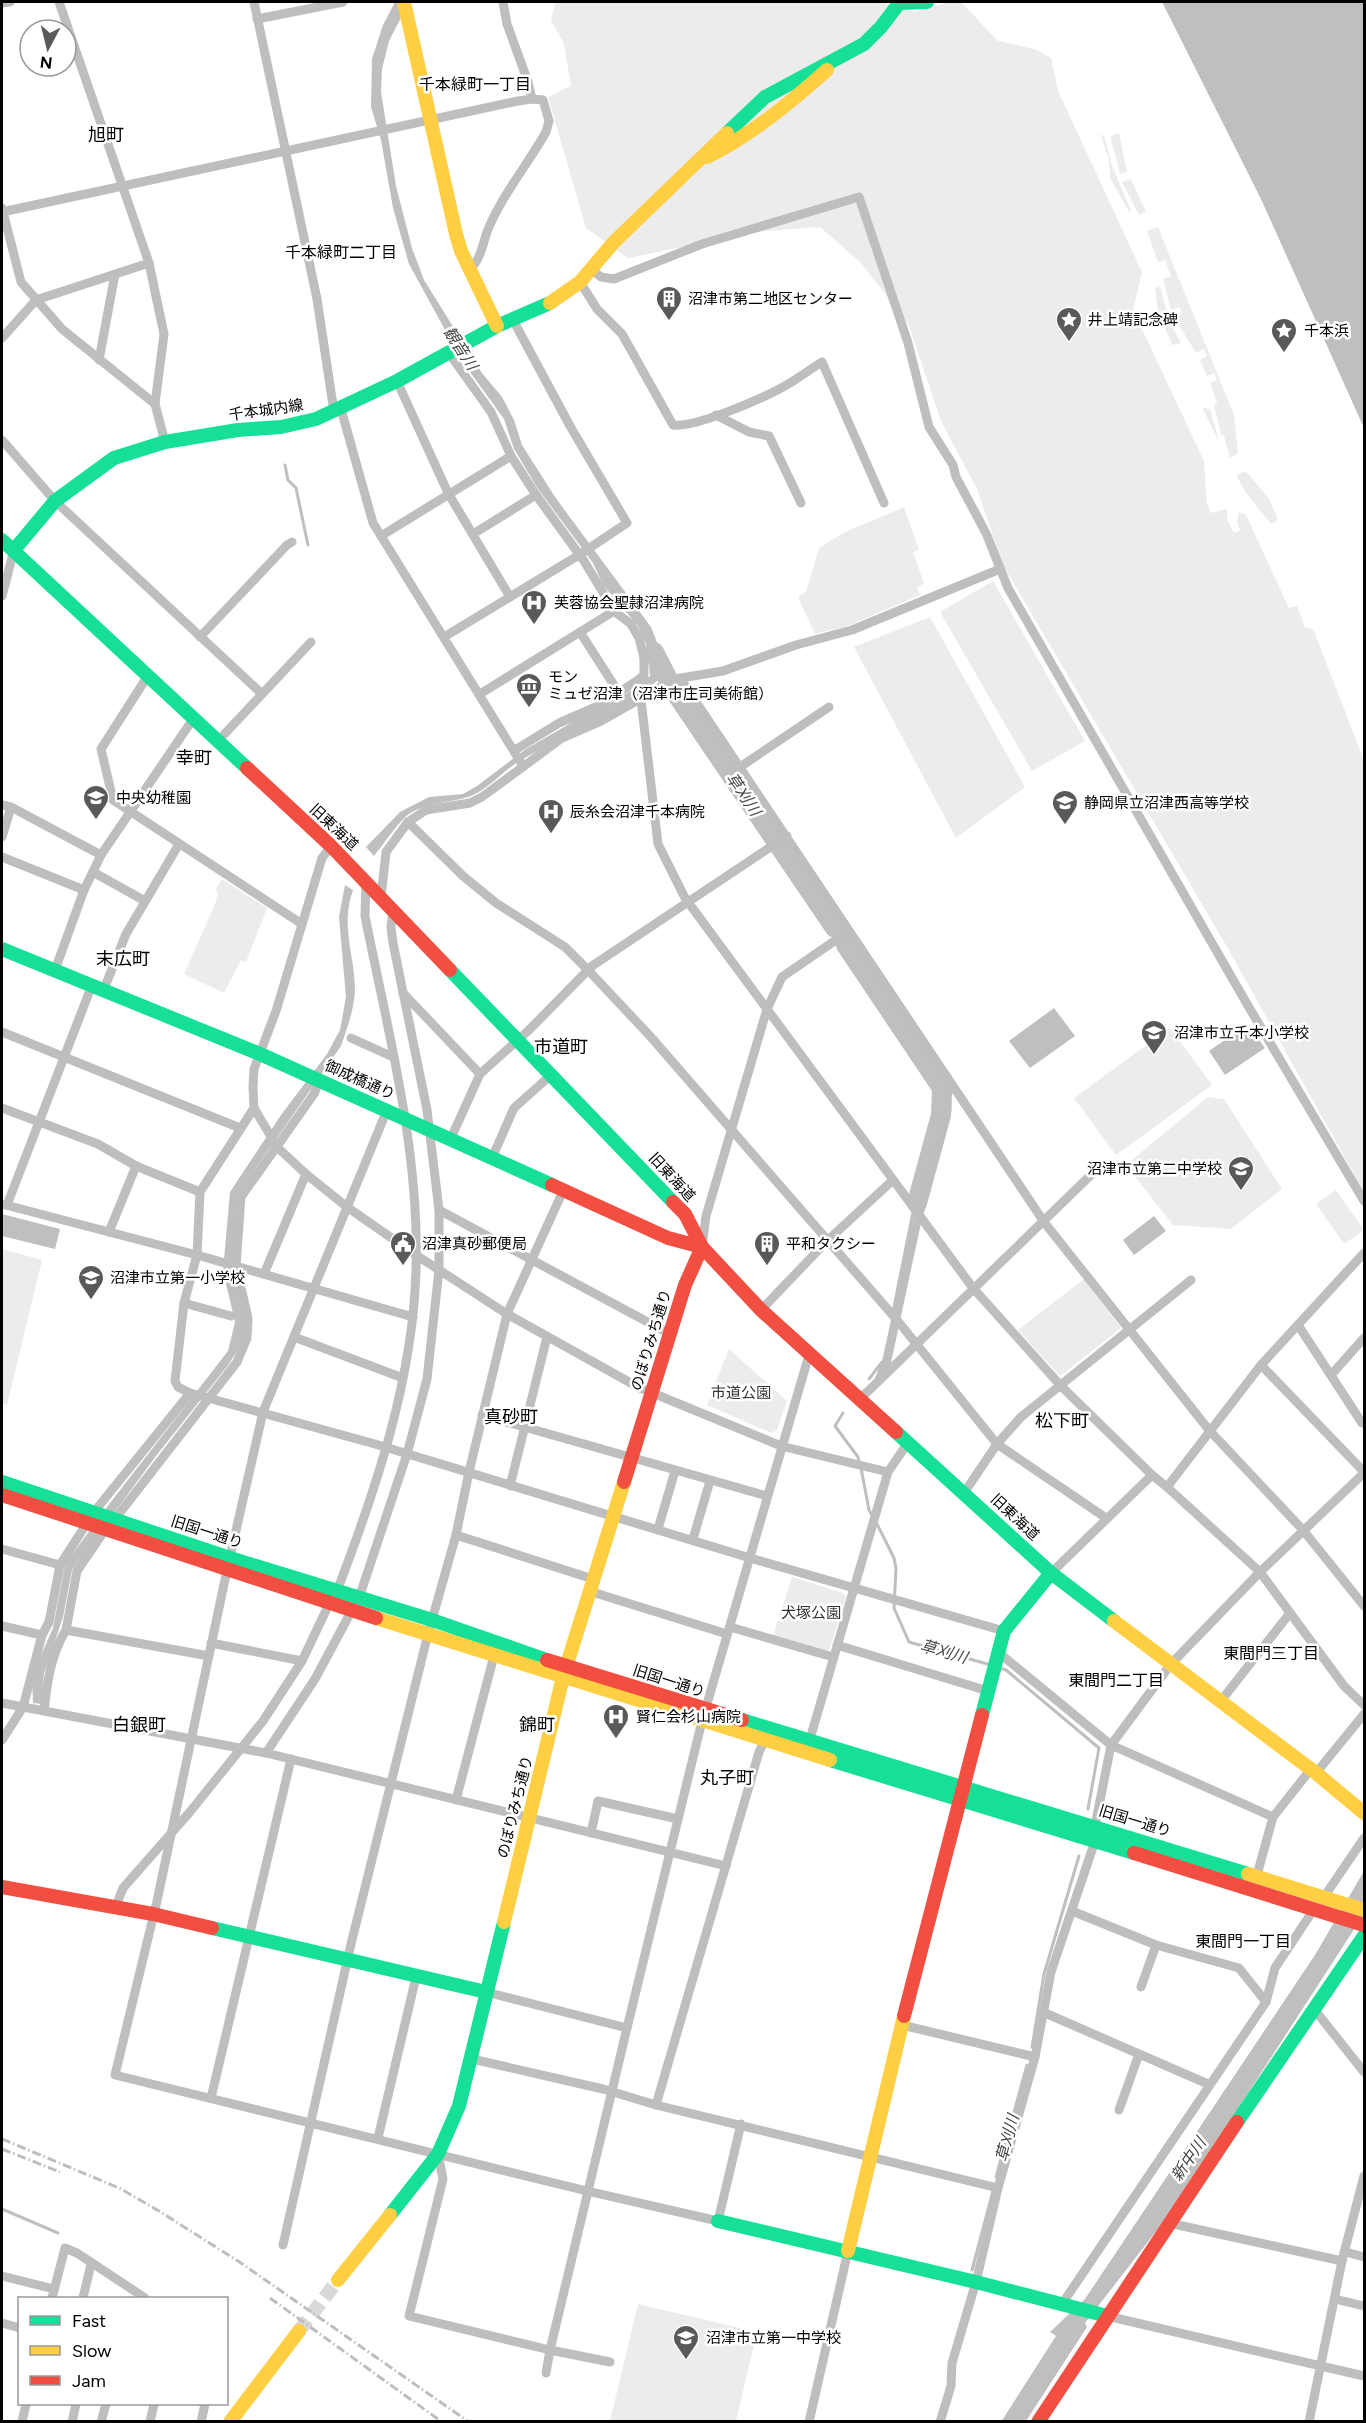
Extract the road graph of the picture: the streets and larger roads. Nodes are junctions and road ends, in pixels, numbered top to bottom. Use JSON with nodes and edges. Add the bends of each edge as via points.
{"nodes":[{"id":1,"x":10,"y":2,"type":"edge"},
{"id":2,"x":59,"y":2,"type":"edge"},
{"id":3,"x":254,"y":2,"type":"edge"},
{"id":4,"x":343,"y":2,"type":"edge"},
{"id":5,"x":503,"y":2,"type":"edge"},
{"id":6,"x":900,"y":2,"type":"edge"},
{"id":7,"x":927,"y":2,"type":"edge"},
{"id":8,"x":2,"y":3,"type":"edge"},
{"id":9,"x":405,"y":6,"type":"edge"},
{"id":10,"x":257,"y":20,"type":"junction"},
{"id":11,"x":532,"y":99,"type":"junction"},
{"id":12,"x":429,"y":121,"type":"junction"},
{"id":13,"x":287,"y":151,"type":"junction"},
{"id":14,"x":122,"y":186,"type":"junction"},
{"id":15,"x":2,"y":210,"type":"edge"},
{"id":16,"x":149,"y":263,"type":"junction"},
{"id":17,"x":470,"y":269,"type":"junction"},
{"id":18,"x":591,"y":269,"type":"junction"},
{"id":19,"x":115,"y":274,"type":"junction"},
{"id":20,"x":580,"y":282,"type":"junction"},
{"id":21,"x":36,"y":300,"type":"junction"},
{"id":22,"x":512,"y":318,"type":"junction"},
{"id":23,"x":496,"y":326,"type":"junction"},
{"id":24,"x":2,"y":338,"type":"edge"},
{"id":25,"x":455,"y":347,"type":"junction"},
{"id":26,"x":99,"y":360,"type":"junction"},
{"id":27,"x":397,"y":381,"type":"junction"},
{"id":28,"x":155,"y":404,"type":"junction"},
{"id":29,"x":338,"y":410,"type":"junction"},
{"id":30,"x":716,"y":415,"type":"junction"},
{"id":31,"x":2,"y":440,"type":"edge"},
{"id":32,"x":165,"y":442,"type":"junction"},
{"id":33,"x":511,"y":456,"type":"junction"},
{"id":34,"x":448,"y":493,"type":"junction"},
{"id":35,"x":536,"y":495,"type":"junction"},
{"id":36,"x":55,"y":501,"type":"junction"},
{"id":37,"x":801,"y":503,"type":"dead end"},
{"id":38,"x":884,"y":503,"type":"dead end"},
{"id":39,"x":473,"y":534,"type":"junction"},
{"id":40,"x":381,"y":536,"type":"junction"},
{"id":41,"x":2,"y":540,"type":"edge"},
{"id":42,"x":292,"y":542,"type":"dead end"},
{"id":43,"x":14,"y":550,"type":"junction"},
{"id":44,"x":579,"y":555,"type":"junction"},
{"id":45,"x":1000,"y":569,"type":"junction"},
{"id":46,"x":2,"y":596,"type":"edge"},
{"id":47,"x":510,"y":597,"type":"junction"},
{"id":48,"x":614,"y":611,"type":"junction"},
{"id":49,"x":580,"y":632,"type":"junction"},
{"id":50,"x":200,"y":637,"type":"junction"},
{"id":51,"x":444,"y":637,"type":"junction"},
{"id":52,"x":312,"y":642,"type":"dead end"},
{"id":53,"x":644,"y":675,"type":"junction"},
{"id":54,"x":147,"y":677,"type":"junction"},
{"id":55,"x":680,"y":678,"type":"junction"},
{"id":56,"x":659,"y":689,"type":"junction"},
{"id":57,"x":261,"y":693,"type":"junction"},
{"id":58,"x":619,"y":693,"type":"junction"},
{"id":59,"x":480,"y":694,"type":"junction"},
{"id":60,"x":641,"y":700,"type":"junction"},
{"id":61,"x":829,"y":706,"type":"dead end"},
{"id":62,"x":193,"y":719,"type":"junction"},
{"id":63,"x":217,"y":742,"type":"junction"},
{"id":64,"x":515,"y":750,"type":"junction"},
{"id":65,"x":523,"y":766,"type":"junction"},
{"id":66,"x":740,"y":767,"type":"junction"},
{"id":67,"x":6,"y":806,"type":"edge"},
{"id":68,"x":131,"y":812,"type":"junction"},
{"id":69,"x":408,"y":822,"type":"junction"},
{"id":70,"x":787,"y":836,"type":"junction"},
{"id":71,"x":2,"y":837,"type":"edge"},
{"id":72,"x":179,"y":844,"type":"junction"},
{"id":73,"x":331,"y":846,"type":"junction"},
{"id":74,"x":101,"y":855,"type":"junction"},
{"id":75,"x":2,"y":857,"type":"edge"},
{"id":76,"x":93,"y":872,"type":"junction"},
{"id":77,"x":366,"y":881,"type":"junction"},
{"id":78,"x":84,"y":890,"type":"junction"},
{"id":79,"x":381,"y":897,"type":"junction"},
{"id":80,"x":145,"y":901,"type":"junction"},
{"id":81,"x":688,"y":902,"type":"junction"},
{"id":82,"x":393,"y":910,"type":"junction"},
{"id":83,"x":302,"y":924,"type":"junction"},
{"id":84,"x":849,"y":931,"type":"junction"},
{"id":85,"x":2,"y":949,"type":"edge"},
{"id":86,"x":55,"y":970,"type":"junction"},
{"id":87,"x":588,"y":970,"type":"junction"},
{"id":88,"x":98,"y":987,"type":"junction"},
{"id":89,"x":403,"y":993,"type":"junction"},
{"id":90,"x":767,"y":1009,"type":"junction"},
{"id":91,"x":2,"y":1032,"type":"edge"},
{"id":92,"x":351,"y":1038,"type":"dead end"},
{"id":93,"x":518,"y":1040,"type":"junction"},
{"id":94,"x":260,"y":1054,"type":"junction"},
{"id":95,"x":393,"y":1057,"type":"junction"},
{"id":96,"x":64,"y":1058,"type":"junction"},
{"id":97,"x":480,"y":1074,"type":"junction"},
{"id":98,"x":551,"y":1075,"type":"junction"},
{"id":99,"x":315,"y":1078,"type":"junction"},
{"id":100,"x":951,"y":1084,"type":"junction"},
{"id":101,"x":2,"y":1108,"type":"edge"},
{"id":102,"x":254,"y":1108,"type":"junction"},
{"id":103,"x":387,"y":1110,"type":"junction"},
{"id":104,"x":405,"y":1117,"type":"junction"},
{"id":105,"x":39,"y":1121,"type":"junction"},
{"id":106,"x":240,"y":1128,"type":"junction"},
{"id":107,"x":429,"y":1128,"type":"junction"},
{"id":108,"x":732,"y":1131,"type":"junction"},
{"id":109,"x":451,"y":1138,"type":"junction"},
{"id":110,"x":277,"y":1147,"type":"junction"},
{"id":111,"x":492,"y":1158,"type":"junction"},
{"id":112,"x":136,"y":1166,"type":"junction"},
{"id":113,"x":1097,"y":1169,"type":"dead end"},
{"id":114,"x":306,"y":1174,"type":"junction"},
{"id":115,"x":893,"y":1179,"type":"junction"},
{"id":116,"x":200,"y":1191,"type":"junction"},
{"id":117,"x":563,"y":1191,"type":"junction"},
{"id":118,"x":1365,"y":1201,"type":"edge"},
{"id":119,"x":4,"y":1205,"type":"edge"},
{"id":120,"x":347,"y":1208,"type":"junction"},
{"id":121,"x":440,"y":1210,"type":"junction"},
{"id":122,"x":919,"y":1215,"type":"junction"},
{"id":123,"x":1044,"y":1222,"type":"junction"},
{"id":124,"x":109,"y":1232,"type":"junction"},
{"id":125,"x":827,"y":1241,"type":"junction"},
{"id":126,"x":702,"y":1248,"type":"junction"},
{"id":127,"x":1365,"y":1253,"type":"edge"},
{"id":128,"x":197,"y":1255,"type":"junction"},
{"id":129,"x":416,"y":1255,"type":"junction"},
{"id":130,"x":532,"y":1259,"type":"junction"},
{"id":131,"x":236,"y":1266,"type":"junction"},
{"id":132,"x":439,"y":1270,"type":"junction"},
{"id":133,"x":264,"y":1274,"type":"junction"},
{"id":134,"x":1191,"y":1280,"type":"dead end"},
{"id":135,"x":315,"y":1288,"type":"junction"},
{"id":136,"x":973,"y":1288,"type":"junction"},
{"id":137,"x":184,"y":1303,"type":"junction"},
{"id":138,"x":761,"y":1310,"type":"junction"},
{"id":139,"x":507,"y":1314,"type":"junction"},
{"id":140,"x":231,"y":1316,"type":"dead end"},
{"id":141,"x":412,"y":1317,"type":"junction"},
{"id":142,"x":897,"y":1320,"type":"junction"},
{"id":143,"x":1298,"y":1325,"type":"junction"},
{"id":144,"x":1130,"y":1330,"type":"junction"},
{"id":145,"x":670,"y":1334,"type":"junction"},
{"id":146,"x":294,"y":1337,"type":"junction"},
{"id":147,"x":547,"y":1337,"type":"junction"},
{"id":148,"x":1365,"y":1338,"type":"edge"},
{"id":149,"x":916,"y":1344,"type":"junction"},
{"id":150,"x":1356,"y":1347,"type":"junction"},
{"id":151,"x":809,"y":1355,"type":"junction"},
{"id":152,"x":1365,"y":1355,"type":"edge"},
{"id":153,"x":1261,"y":1365,"type":"junction"},
{"id":154,"x":1331,"y":1375,"type":"junction"},
{"id":155,"x":403,"y":1378,"type":"junction"},
{"id":156,"x":879,"y":1380,"type":"junction"},
{"id":157,"x":1061,"y":1386,"type":"junction"},
{"id":158,"x":652,"y":1391,"type":"junction"},
{"id":159,"x":189,"y":1393,"type":"junction"},
{"id":160,"x":209,"y":1398,"type":"junction"},
{"id":161,"x":859,"y":1400,"type":"junction"},
{"id":162,"x":263,"y":1412,"type":"junction"},
{"id":163,"x":482,"y":1415,"type":"junction"},
{"id":164,"x":1365,"y":1420,"type":"edge"},
{"id":165,"x":526,"y":1428,"type":"junction"},
{"id":166,"x":1209,"y":1430,"type":"junction"},
{"id":167,"x":907,"y":1444,"type":"junction"},
{"id":168,"x":997,"y":1444,"type":"junction"},
{"id":169,"x":782,"y":1446,"type":"junction"},
{"id":170,"x":385,"y":1447,"type":"junction"},
{"id":171,"x":406,"y":1454,"type":"junction"},
{"id":172,"x":631,"y":1458,"type":"junction"},
{"id":173,"x":675,"y":1471,"type":"junction"},
{"id":174,"x":469,"y":1472,"type":"junction"},
{"id":175,"x":888,"y":1472,"type":"junction"},
{"id":176,"x":1365,"y":1473,"type":"edge"},
{"id":177,"x":1152,"y":1475,"type":"junction"},
{"id":178,"x":711,"y":1481,"type":"junction"},
{"id":179,"x":2,"y":1482,"type":"edge"},
{"id":180,"x":510,"y":1486,"type":"junction"},
{"id":181,"x":1167,"y":1487,"type":"junction"},
{"id":182,"x":964,"y":1493,"type":"junction"},
{"id":183,"x":2,"y":1495,"type":"edge"},
{"id":184,"x":767,"y":1496,"type":"junction"},
{"id":185,"x":613,"y":1516,"type":"junction"},
{"id":186,"x":1106,"y":1518,"type":"junction"},
{"id":187,"x":102,"y":1522,"type":"junction"},
{"id":188,"x":658,"y":1529,"type":"junction"},
{"id":189,"x":1303,"y":1530,"type":"junction"},
{"id":190,"x":456,"y":1535,"type":"junction"},
{"id":191,"x":693,"y":1539,"type":"junction"},
{"id":192,"x":2,"y":1548,"type":"edge"},
{"id":193,"x":750,"y":1558,"type":"junction"},
{"id":194,"x":229,"y":1564,"type":"junction"},
{"id":195,"x":60,"y":1565,"type":"junction"},
{"id":196,"x":1260,"y":1572,"type":"junction"},
{"id":197,"x":1051,"y":1573,"type":"junction"},
{"id":198,"x":591,"y":1585,"type":"junction"},
{"id":199,"x":854,"y":1588,"type":"junction"},
{"id":200,"x":334,"y":1596,"type":"junction"},
{"id":201,"x":356,"y":1604,"type":"junction"},
{"id":202,"x":1365,"y":1606,"type":"edge"},
{"id":203,"x":1290,"y":1613,"type":"junction"},
{"id":204,"x":432,"y":1620,"type":"junction"},
{"id":205,"x":2,"y":1626,"type":"edge"},
{"id":206,"x":66,"y":1630,"type":"junction"},
{"id":207,"x":729,"y":1630,"type":"junction"},
{"id":208,"x":1004,"y":1632,"type":"junction"},
{"id":209,"x":428,"y":1634,"type":"junction"},
{"id":210,"x":42,"y":1635,"type":"junction"},
{"id":211,"x":212,"y":1643,"type":"junction"},
{"id":212,"x":837,"y":1644,"type":"junction"},
{"id":213,"x":496,"y":1649,"type":"junction"},
{"id":214,"x":998,"y":1652,"type":"junction"},
{"id":215,"x":209,"y":1656,"type":"junction"},
{"id":216,"x":833,"y":1657,"type":"junction"},
{"id":217,"x":302,"y":1661,"type":"junction"},
{"id":218,"x":1172,"y":1664,"type":"junction"},
{"id":219,"x":564,"y":1671,"type":"junction"},
{"id":220,"x":988,"y":1691,"type":"junction"},
{"id":221,"x":1220,"y":1702,"type":"junction"},
{"id":222,"x":2,"y":1703,"type":"edge"},
{"id":223,"x":1365,"y":1705,"type":"edge"},
{"id":224,"x":23,"y":1707,"type":"junction"},
{"id":225,"x":44,"y":1711,"type":"junction"},
{"id":226,"x":1365,"y":1714,"type":"edge"},
{"id":227,"x":704,"y":1716,"type":"junction"},
{"id":228,"x":3,"y":1734,"type":"edge"},
{"id":229,"x":192,"y":1738,"type":"junction"},
{"id":230,"x":810,"y":1739,"type":"junction"},
{"id":231,"x":765,"y":1740,"type":"junction"},
{"id":232,"x":1112,"y":1745,"type":"junction"},
{"id":233,"x":243,"y":1748,"type":"junction"},
{"id":234,"x":266,"y":1753,"type":"junction"},
{"id":235,"x":291,"y":1759,"type":"junction"},
{"id":236,"x":1314,"y":1771,"type":"junction"},
{"id":237,"x":390,"y":1784,"type":"junction"},
{"id":238,"x":963,"y":1793,"type":"junction"},
{"id":239,"x":456,"y":1800,"type":"junction"},
{"id":240,"x":1365,"y":1813,"type":"edge"},
{"id":241,"x":1273,"y":1817,"type":"junction"},
{"id":242,"x":529,"y":1819,"type":"junction"},
{"id":243,"x":678,"y":1819,"type":"junction"},
{"id":244,"x":1095,"y":1826,"type":"junction"},
{"id":245,"x":172,"y":1832,"type":"junction"},
{"id":246,"x":591,"y":1833,"type":"junction"},
{"id":247,"x":1365,"y":1838,"type":"edge"},
{"id":248,"x":1095,"y":1841,"type":"junction"},
{"id":249,"x":670,"y":1853,"type":"junction"},
{"id":250,"x":726,"y":1866,"type":"junction"},
{"id":251,"x":1257,"y":1875,"type":"junction"},
{"id":252,"x":2,"y":1887,"type":"edge"},
{"id":253,"x":1323,"y":1904,"type":"junction"},
{"id":254,"x":116,"y":1906,"type":"junction"},
{"id":255,"x":1365,"y":1910,"type":"edge"},
{"id":256,"x":1072,"y":1911,"type":"junction"},
{"id":257,"x":153,"y":1914,"type":"junction"},
{"id":258,"x":1364,"y":1929,"type":"edge"},
{"id":259,"x":250,"y":1938,"type":"junction"},
{"id":260,"x":1156,"y":1944,"type":"junction"},
{"id":261,"x":347,"y":1959,"type":"junction"},
{"id":262,"x":416,"y":1977,"type":"junction"},
{"id":263,"x":1141,"y":1987,"type":"dead end"},
{"id":264,"x":486,"y":1992,"type":"junction"},
{"id":265,"x":1266,"y":2002,"type":"junction"},
{"id":266,"x":1314,"y":2009,"type":"junction"},
{"id":267,"x":1045,"y":2013,"type":"junction"},
{"id":268,"x":902,"y":2025,"type":"junction"},
{"id":269,"x":627,"y":2028,"type":"junction"},
{"id":270,"x":1139,"y":2054,"type":"junction"},
{"id":271,"x":1035,"y":2057,"type":"junction"},
{"id":272,"x":472,"y":2059,"type":"junction"},
{"id":273,"x":1365,"y":2072,"type":"edge"},
{"id":274,"x":1208,"y":2084,"type":"junction"},
{"id":275,"x":612,"y":2092,"type":"junction"},
{"id":276,"x":211,"y":2098,"type":"junction"},
{"id":277,"x":656,"y":2104,"type":"junction"},
{"id":278,"x":1119,"y":2110,"type":"dead end"},
{"id":279,"x":311,"y":2122,"type":"junction"},
{"id":280,"x":741,"y":2124,"type":"junction"},
{"id":281,"x":378,"y":2138,"type":"junction"},
{"id":282,"x":438,"y":2154,"type":"junction"},
{"id":283,"x":871,"y":2156,"type":"junction"},
{"id":284,"x":1365,"y":2176,"type":"edge"},
{"id":285,"x":998,"y":2188,"type":"junction"},
{"id":286,"x":587,"y":2191,"type":"junction"},
{"id":287,"x":718,"y":2221,"type":"junction"},
{"id":288,"x":1169,"y":2223,"type":"junction"},
{"id":289,"x":283,"y":2245,"type":"dead end"},
{"id":290,"x":848,"y":2251,"type":"junction"},
{"id":291,"x":1344,"y":2256,"type":"junction"},
{"id":292,"x":1365,"y":2257,"type":"edge"},
{"id":293,"x":91,"y":2264,"type":"junction"},
{"id":294,"x":2,"y":2276,"type":"edge"},
{"id":295,"x":338,"y":2280,"type":"tunnel mouth"},
{"id":296,"x":976,"y":2282,"type":"junction"},
{"id":297,"x":53,"y":2294,"type":"edge"},
{"id":298,"x":130,"y":2294,"type":"edge"},
{"id":299,"x":83,"y":2297,"type":"edge"},
{"id":300,"x":1335,"y":2299,"type":"junction"},
{"id":301,"x":1068,"y":2306,"type":"junction"},
{"id":302,"x":1365,"y":2306,"type":"edge"},
{"id":303,"x":1104,"y":2315,"type":"junction"},
{"id":304,"x":2,"y":2323,"type":"edge"},
{"id":305,"x":18,"y":2327,"type":"edge"},
{"id":306,"x":299,"y":2331,"type":"tunnel mouth"},
{"id":307,"x":550,"y":2350,"type":"junction"},
{"id":308,"x":610,"y":2362,"type":"dead end"},
{"id":309,"x":1321,"y":2366,"type":"junction"},
{"id":310,"x":546,"y":2373,"type":"dead end"},
{"id":311,"x":1365,"y":2376,"type":"edge"},
{"id":312,"x":26,"y":2405,"type":"edge"},
{"id":313,"x":76,"y":2405,"type":"edge"},
{"id":314,"x":105,"y":2405,"type":"edge"},
{"id":315,"x":154,"y":2405,"type":"edge"},
{"id":316,"x":205,"y":2405,"type":"edge"},
{"id":317,"x":22,"y":2421,"type":"edge"},
{"id":318,"x":72,"y":2421,"type":"edge"},
{"id":319,"x":101,"y":2421,"type":"edge"},
{"id":320,"x":150,"y":2421,"type":"edge"},
{"id":321,"x":201,"y":2421,"type":"edge"},
{"id":322,"x":230,"y":2421,"type":"edge"},
{"id":323,"x":809,"y":2421,"type":"edge"},
{"id":324,"x":940,"y":2421,"type":"edge"},
{"id":325,"x":1038,"y":2421,"type":"edge"},
{"id":326,"x":1309,"y":2421,"type":"edge"}],
"edges":[{"from":1,"to":8,"type":"street"},
{"from":2,"to":14,"type":"street"},
{"from":3,"to":10,"type":"street"},
{"from":4,"to":10,"type":"street"},
{"from":5,"to":11,"type":"street"},
{"from":6,"to":7,"type":"street"},
{"from":6,"to":18,"type":"street","name":"千本城内線","via":[[871,37],[837,60],[800,94],[731,145],[702,159],[620,236]]},
{"from":9,"to":12,"type":"street"},
{"from":10,"to":13,"type":"street"},
{"from":11,"to":12,"type":"street"},
{"from":11,"to":17,"type":"street","via":[[545,102],[549,122],[546,132],[500,207]]},
{"from":12,"to":13,"type":"street"},
{"from":12,"to":17,"type":"street","via":[[456,234]]},
{"from":13,"to":14,"type":"street"},
{"from":13,"to":29,"type":"street"},
{"from":14,"to":15,"type":"street"},
{"from":14,"to":16,"type":"street"},
{"from":15,"to":21,"type":"street","via":[[21,282]]},
{"from":16,"to":19,"type":"street"},
{"from":16,"to":28,"type":"street","via":[[164,334]]},
{"from":17,"to":23,"type":"street"},
{"from":18,"to":20,"type":"street","name":"千本城内線"},
{"from":18,"to":45,"type":"street","via":[[614,279],[702,244],[859,197],[908,343],[930,427],[953,465]]},
{"from":19,"to":21,"type":"street"},
{"from":19,"to":26,"type":"street"},
{"from":20,"to":22,"type":"street","name":"千本城内線","via":[[554,301]]},
{"from":20,"to":30,"type":"street","via":[[597,309],[622,334],[673,425],[682,426]]},
{"from":21,"to":24,"type":"street"},
{"from":21,"to":26,"type":"street","via":[[62,329]]},
{"from":22,"to":23,"type":"street","name":"千本城内線"},
{"from":22,"to":44,"type":"street","via":[[627,523]]},
{"from":23,"to":25,"type":"street","name":"千本城内線"},
{"from":25,"to":27,"type":"street","name":"千本城内線"},
{"from":25,"to":33,"type":"street"},
{"from":26,"to":28,"type":"street"},
{"from":27,"to":29,"type":"street","name":"千本城内線"},
{"from":27,"to":34,"type":"street"},
{"from":28,"to":32,"type":"street"},
{"from":29,"to":32,"type":"street","name":"千本城内線","via":[[281,427]]},
{"from":29,"to":40,"type":"street","via":[[358,462],[373,523]]},
{"from":30,"to":37,"type":"street","via":[[749,432],[769,436]]},
{"from":30,"to":38,"type":"street","via":[[782,388],[822,362]]},
{"from":31,"to":36,"type":"street"},
{"from":32,"to":36,"type":"street","name":"千本城内線","via":[[114,458]]},
{"from":33,"to":34,"type":"street"},
{"from":33,"to":35,"type":"street"},
{"from":34,"to":39,"type":"street"},
{"from":34,"to":40,"type":"street"},
{"from":35,"to":39,"type":"street"},
{"from":35,"to":44,"type":"street"},
{"from":36,"to":43,"type":"street","name":"千本城内線"},
{"from":36,"to":50,"type":"street"},
{"from":39,"to":47,"type":"street"},
{"from":40,"to":51,"type":"street"},
{"from":41,"to":43,"type":"street"},
{"from":42,"to":50,"type":"street"},
{"from":43,"to":46,"type":"street"},
{"from":43,"to":54,"type":"street","name":"旧東海道"},
{"from":44,"to":47,"type":"street"},
{"from":44,"to":48,"type":"street"},
{"from":45,"to":55,"type":"street","via":[[852,630],[723,671]]},
{"from":45,"to":118,"type":"street","via":[[1247,1004]]},
{"from":47,"to":51,"type":"street"},
{"from":48,"to":49,"type":"street"},
{"from":48,"to":53,"type":"street","via":[[631,624],[639,638]]},
{"from":49,"to":58,"type":"street"},
{"from":49,"to":59,"type":"street"},
{"from":50,"to":57,"type":"street"},
{"from":51,"to":59,"type":"street"},
{"from":52,"to":57,"type":"street"},
{"from":53,"to":56,"type":"street"},
{"from":53,"to":58,"type":"street"},
{"from":54,"to":62,"type":"street","name":"旧東海道"},
{"from":54,"to":68,"type":"street","via":[[101,749],[113,800]]},
{"from":55,"to":56,"type":"street"},
{"from":55,"to":66,"type":"street"},
{"from":56,"to":60,"type":"street"},
{"from":57,"to":63,"type":"street"},
{"from":58,"to":64,"type":"street"},
{"from":59,"to":64,"type":"street"},
{"from":60,"to":65,"type":"street","via":[[562,738]]},
{"from":60,"to":81,"type":"street","via":[[658,844]]},
{"from":61,"to":66,"type":"street"},
{"from":62,"to":63,"type":"street","name":"旧東海道"},
{"from":62,"to":68,"type":"street"},
{"from":63,"to":73,"type":"street","name":"旧東海道"},
{"from":64,"to":65,"type":"street"},
{"from":65,"to":69,"type":"street","via":[[482,797],[426,810]]},
{"from":66,"to":70,"type":"street"},
{"from":67,"to":71,"type":"street"},
{"from":67,"to":74,"type":"street"},
{"from":68,"to":72,"type":"street"},
{"from":68,"to":74,"type":"street"},
{"from":69,"to":79,"type":"street","via":[[386,852]]},
{"from":69,"to":87,"type":"street","via":[[463,876],[496,903],[565,947]]},
{"from":70,"to":81,"type":"street"},
{"from":70,"to":84,"type":"street"},
{"from":72,"to":80,"type":"street"},
{"from":72,"to":83,"type":"street"},
{"from":73,"to":77,"type":"street","name":"旧東海道"},
{"from":73,"to":83,"type":"street","via":[[322,858]]},
{"from":74,"to":76,"type":"street"},
{"from":75,"to":78,"type":"street"},
{"from":76,"to":78,"type":"street"},
{"from":76,"to":80,"type":"street"},
{"from":77,"to":79,"type":"street","name":"旧東海道"},
{"from":77,"to":95,"type":"street","via":[[365,916]]},
{"from":78,"to":86,"type":"street"},
{"from":79,"to":82,"type":"street","name":"旧東海道"},
{"from":80,"to":88,"type":"street"},
{"from":81,"to":87,"type":"street"},
{"from":81,"to":90,"type":"street"},
{"from":82,"to":89,"type":"street","via":[[391,927]]},
{"from":82,"to":93,"type":"street","name":"旧東海道"},
{"from":83,"to":94,"type":"street"},
{"from":84,"to":90,"type":"street","via":[[782,977]]},
{"from":84,"to":100,"type":"street"},
{"from":85,"to":86,"type":"street","name":"御成橋通り"},
{"from":86,"to":88,"type":"street","name":"御成橋通り"},
{"from":87,"to":93,"type":"street"},
{"from":87,"to":108,"type":"street"},
{"from":88,"to":94,"type":"street","name":"御成橋通り"},
{"from":88,"to":96,"type":"street"},
{"from":89,"to":97,"type":"street"},
{"from":89,"to":107,"type":"street"},
{"from":90,"to":108,"type":"street"},
{"from":90,"to":115,"type":"street"},
{"from":91,"to":96,"type":"street"},
{"from":92,"to":95,"type":"street"},
{"from":93,"to":97,"type":"street"},
{"from":93,"to":98,"type":"street","name":"旧東海道"},
{"from":94,"to":99,"type":"street","name":"御成橋通り"},
{"from":94,"to":102,"type":"street","via":[[254,1069]]},
{"from":95,"to":104,"type":"street"},
{"from":96,"to":105,"type":"street"},
{"from":96,"to":106,"type":"street"},
{"from":97,"to":109,"type":"street"},
{"from":98,"to":111,"type":"street","via":[[514,1108]]},
{"from":98,"to":126,"type":"street","name":"旧東海道","via":[[685,1214]]},
{"from":99,"to":103,"type":"street","name":"御成橋通り"},
{"from":99,"to":110,"type":"street","via":[[314,1094]]},
{"from":100,"to":122,"type":"street"},
{"from":100,"to":123,"type":"street"},
{"from":101,"to":105,"type":"street"},
{"from":102,"to":106,"type":"street"},
{"from":102,"to":110,"type":"street"},
{"from":103,"to":104,"type":"street","name":"御成橋通り"},
{"from":103,"to":120,"type":"street"},
{"from":104,"to":107,"type":"street","name":"御成橋通り"},
{"from":104,"to":129,"type":"street"},
{"from":105,"to":112,"type":"street","via":[[98,1144]]},
{"from":105,"to":119,"type":"street"},
{"from":106,"to":116,"type":"street"},
{"from":107,"to":109,"type":"street","name":"御成橋通り"},
{"from":107,"to":121,"type":"street"},
{"from":108,"to":125,"type":"street"},
{"from":108,"to":126,"type":"street","via":[[706,1215]]},
{"from":109,"to":111,"type":"street","name":"御成橋通り"},
{"from":110,"to":114,"type":"street"},
{"from":110,"to":131,"type":"street","via":[[241,1197]]},
{"from":111,"to":117,"type":"street","name":"御成橋通り"},
{"from":112,"to":116,"type":"street"},
{"from":112,"to":124,"type":"street"},
{"from":113,"to":123,"type":"street"},
{"from":114,"to":120,"type":"street"},
{"from":114,"to":133,"type":"street"},
{"from":115,"to":122,"type":"street"},
{"from":115,"to":125,"type":"street"},
{"from":116,"to":128,"type":"street"},
{"from":117,"to":126,"type":"street","name":"御成橋通り","via":[[668,1238]]},
{"from":117,"to":130,"type":"street"},
{"from":119,"to":124,"type":"street"},
{"from":120,"to":129,"type":"street"},
{"from":120,"to":135,"type":"street"},
{"from":121,"to":130,"type":"street"},
{"from":121,"to":132,"type":"street"},
{"from":122,"to":136,"type":"street"},
{"from":122,"to":142,"type":"street"},
{"from":123,"to":136,"type":"street"},
{"from":123,"to":144,"type":"street"},
{"from":124,"to":128,"type":"street"},
{"from":125,"to":138,"type":"street"},
{"from":125,"to":142,"type":"street"},
{"from":126,"to":138,"type":"street","name":"旧東海道"},
{"from":126,"to":145,"type":"street","name":"のぼりみち通り","via":[[685,1285]]},
{"from":127,"to":143,"type":"street"},
{"from":128,"to":131,"type":"street"},
{"from":128,"to":137,"type":"street"},
{"from":129,"to":132,"type":"street"},
{"from":129,"to":141,"type":"street"},
{"from":130,"to":139,"type":"street"},
{"from":130,"to":145,"type":"street"},
{"from":131,"to":133,"type":"street"},
{"from":131,"to":160,"type":"street","via":[[248,1318],[247,1338],[237,1362]]},
{"from":132,"to":139,"type":"street"},
{"from":132,"to":171,"type":"street","via":[[427,1379]]},
{"from":133,"to":135,"type":"street"},
{"from":134,"to":144,"type":"street"},
{"from":135,"to":141,"type":"street"},
{"from":135,"to":146,"type":"street"},
{"from":136,"to":149,"type":"street"},
{"from":136,"to":157,"type":"street"},
{"from":137,"to":140,"type":"street"},
{"from":137,"to":159,"type":"street","via":[[175,1381]]},
{"from":138,"to":151,"type":"street","name":"旧東海道"},
{"from":139,"to":147,"type":"street"},
{"from":139,"to":163,"type":"street"},
{"from":141,"to":155,"type":"street"},
{"from":142,"to":149,"type":"street"},
{"from":142,"to":156,"type":"street"},
{"from":143,"to":153,"type":"street"},
{"from":143,"to":154,"type":"street"},
{"from":144,"to":157,"type":"street"},
{"from":144,"to":166,"type":"street"},
{"from":145,"to":158,"type":"street","name":"のぼりみち通り"},
{"from":146,"to":155,"type":"street"},
{"from":146,"to":162,"type":"street"},
{"from":147,"to":158,"type":"street"},
{"from":147,"to":165,"type":"street"},
{"from":148,"to":150,"type":"street"},
{"from":149,"to":156,"type":"street"},
{"from":149,"to":168,"type":"street"},
{"from":150,"to":152,"type":"street"},
{"from":150,"to":154,"type":"street"},
{"from":151,"to":161,"type":"street","name":"旧東海道"},
{"from":151,"to":169,"type":"street"},
{"from":153,"to":166,"type":"street"},
{"from":153,"to":176,"type":"street"},
{"from":154,"to":164,"type":"street","via":[[1362,1423]]},
{"from":155,"to":170,"type":"street"},
{"from":156,"to":161,"type":"street"},
{"from":157,"to":168,"type":"street","via":[[1021,1417]]},
{"from":157,"to":177,"type":"street"},
{"from":158,"to":169,"type":"street"},
{"from":158,"to":172,"type":"street","name":"のぼりみち通り"},
{"from":159,"to":160,"type":"street"},
{"from":159,"to":187,"type":"street"},
{"from":160,"to":162,"type":"street"},
{"from":160,"to":187,"type":"street"},
{"from":161,"to":167,"type":"street","name":"旧東海道"},
{"from":162,"to":170,"type":"street"},
{"from":162,"to":194,"type":"street"},
{"from":163,"to":165,"type":"street"},
{"from":163,"to":174,"type":"street"},
{"from":165,"to":172,"type":"street"},
{"from":165,"to":180,"type":"street"},
{"from":166,"to":181,"type":"street"},
{"from":166,"to":189,"type":"street"},
{"from":167,"to":175,"type":"street"},
{"from":167,"to":182,"type":"street","name":"旧東海道"},
{"from":168,"to":182,"type":"street"},
{"from":168,"to":186,"type":"street"},
{"from":169,"to":175,"type":"street"},
{"from":169,"to":184,"type":"street"},
{"from":170,"to":171,"type":"street"},
{"from":170,"to":200,"type":"street","via":[[364,1520]]},
{"from":171,"to":174,"type":"street"},
{"from":171,"to":201,"type":"street"},
{"from":172,"to":173,"type":"street"},
{"from":172,"to":185,"type":"street","name":"のぼりみち通り"},
{"from":173,"to":178,"type":"street"},
{"from":173,"to":188,"type":"street"},
{"from":174,"to":180,"type":"street"},
{"from":174,"to":190,"type":"street"},
{"from":175,"to":199,"type":"street"},
{"from":176,"to":189,"type":"street"},
{"from":177,"to":181,"type":"street"},
{"from":177,"to":186,"type":"street"},
{"from":178,"to":184,"type":"street"},
{"from":178,"to":191,"type":"street"},
{"from":179,"to":187,"type":"street","name":"旧国一通り"},
{"from":180,"to":185,"type":"street"},
{"from":181,"to":196,"type":"street"},
{"from":182,"to":197,"type":"street","name":"旧東海道"},
{"from":183,"to":187,"type":"street","name":"旧国一通り"},
{"from":184,"to":193,"type":"street"},
{"from":185,"to":188,"type":"street"},
{"from":185,"to":198,"type":"street","name":"のぼりみち通り"},
{"from":186,"to":197,"type":"street"},
{"from":187,"to":194,"type":"street","name":"旧国一通り"},
{"from":187,"to":195,"type":"street"},
{"from":187,"to":206,"type":"street","via":[[77,1571]]},
{"from":188,"to":191,"type":"street"},
{"from":189,"to":196,"type":"street"},
{"from":189,"to":202,"type":"street"},
{"from":190,"to":198,"type":"street"},
{"from":190,"to":204,"type":"street"},
{"from":191,"to":193,"type":"street"},
{"from":192,"to":195,"type":"street"},
{"from":193,"to":199,"type":"street"},
{"from":193,"to":207,"type":"street"},
{"from":194,"to":200,"type":"street","name":"旧国一通り"},
{"from":194,"to":211,"type":"street"},
{"from":195,"to":210,"type":"street","via":[[49,1622]]},
{"from":196,"to":203,"type":"street"},
{"from":196,"to":218,"type":"street"},
{"from":197,"to":208,"type":"street"},
{"from":197,"to":218,"type":"street","name":"旧東海道"},
{"from":198,"to":207,"type":"street"},
{"from":198,"to":219,"type":"street","name":"のぼりみち通り"},
{"from":199,"to":208,"type":"street"},
{"from":199,"to":212,"type":"street"},
{"from":200,"to":201,"type":"street","name":"旧国一通り"},
{"from":200,"to":217,"type":"street"},
{"from":201,"to":204,"type":"street","name":"旧国一通り"},
{"from":201,"to":209,"type":"street","name":"旧国一通り"},
{"from":201,"to":234,"type":"street","via":[[315,1679]]},
{"from":203,"to":221,"type":"street"},
{"from":203,"to":223,"type":"street","via":[[1344,1686]]},
{"from":204,"to":209,"type":"street"},
{"from":204,"to":213,"type":"street","name":"旧国一通り"},
{"from":205,"to":210,"type":"street"},
{"from":206,"to":215,"type":"street"},
{"from":206,"to":225,"type":"street","via":[[47,1679]]},
{"from":207,"to":216,"type":"street"},
{"from":207,"to":227,"type":"street"},
{"from":208,"to":214,"type":"street"},
{"from":209,"to":213,"type":"street","name":"旧国一通り"},
{"from":209,"to":237,"type":"street"},
{"from":210,"to":224,"type":"street"},
{"from":211,"to":215,"type":"street"},
{"from":211,"to":217,"type":"street"},
{"from":212,"to":216,"type":"street"},
{"from":212,"to":220,"type":"street"},
{"from":213,"to":219,"type":"street","name":"旧国一通り"},
{"from":213,"to":239,"type":"street"},
{"from":214,"to":220,"type":"street"},
{"from":214,"to":232,"type":"street"},
{"from":215,"to":229,"type":"street"},
{"from":216,"to":230,"type":"street"},
{"from":217,"to":233,"type":"street"},
{"from":218,"to":221,"type":"street","name":"旧東海道"},
{"from":218,"to":232,"type":"street"},
{"from":219,"to":227,"type":"street","name":"旧国一通り"},
{"from":219,"to":242,"type":"street","name":"のぼりみち通り"},
{"from":220,"to":238,"type":"street"},
{"from":221,"to":236,"type":"street","name":"旧東海道"},
{"from":222,"to":224,"type":"street"},
{"from":224,"to":225,"type":"street"},
{"from":224,"to":228,"type":"street"},
{"from":225,"to":229,"type":"street"},
{"from":226,"to":236,"type":"street"},
{"from":227,"to":230,"type":"street","name":"旧国一通り"},
{"from":227,"to":231,"type":"street","name":"旧国一通り"},
{"from":227,"to":243,"type":"street"},
{"from":229,"to":233,"type":"street"},
{"from":229,"to":245,"type":"street"},
{"from":230,"to":238,"type":"street","name":"旧国一通り"},
{"from":231,"to":238,"type":"street","name":"旧国一通り"},
{"from":231,"to":250,"type":"street"},
{"from":232,"to":241,"type":"street"},
{"from":232,"to":244,"type":"street"},
{"from":233,"to":234,"type":"street"},
{"from":233,"to":245,"type":"street"},
{"from":234,"to":235,"type":"street"},
{"from":235,"to":237,"type":"street"},
{"from":235,"to":259,"type":"street"},
{"from":236,"to":240,"type":"street","name":"旧東海道"},
{"from":236,"to":241,"type":"street"},
{"from":237,"to":239,"type":"street"},
{"from":237,"to":261,"type":"street"},
{"from":238,"to":244,"type":"street","name":"旧国一通り"},
{"from":238,"to":248,"type":"street","name":"旧国一通り"},
{"from":238,"to":268,"type":"street"},
{"from":239,"to":242,"type":"street"},
{"from":241,"to":251,"type":"street"},
{"from":242,"to":246,"type":"street"},
{"from":242,"to":264,"type":"street","name":"のぼりみち通り"},
{"from":243,"to":246,"type":"street","via":[[598,1802]]},
{"from":243,"to":249,"type":"street"},
{"from":244,"to":251,"type":"street","name":"旧国一通り"},
{"from":245,"to":254,"type":"street","via":[[123,1888]]},
{"from":245,"to":257,"type":"street"},
{"from":246,"to":249,"type":"street"},
{"from":247,"to":253,"type":"street"},
{"from":248,"to":253,"type":"street","name":"旧国一通り"},
{"from":248,"to":256,"type":"street"},
{"from":249,"to":250,"type":"street"},
{"from":249,"to":269,"type":"street"},
{"from":250,"to":277,"type":"street"},
{"from":251,"to":253,"type":"street","name":"旧国一通り"},
{"from":252,"to":254,"type":"street"},
{"from":253,"to":255,"type":"street"},
{"from":253,"to":258,"type":"street"},
{"from":253,"to":265,"type":"street","via":[[1275,1968]]},
{"from":254,"to":257,"type":"street"},
{"from":256,"to":260,"type":"street"},
{"from":256,"to":267,"type":"street","via":[[1052,1972]]},
{"from":257,"to":259,"type":"street"},
{"from":257,"to":276,"type":"street","via":[[115,2074]]},
{"from":258,"to":266,"type":"street"},
{"from":259,"to":261,"type":"street"},
{"from":259,"to":276,"type":"street"},
{"from":260,"to":263,"type":"street"},
{"from":260,"to":265,"type":"street","via":[[1239,1968]]},
{"from":261,"to":262,"type":"street"},
{"from":261,"to":279,"type":"street"},
{"from":262,"to":264,"type":"street"},
{"from":262,"to":281,"type":"street"},
{"from":264,"to":269,"type":"street"},
{"from":264,"to":272,"type":"street","name":"のぼりみち通り"},
{"from":265,"to":274,"type":"street"},
{"from":266,"to":273,"type":"street"},
{"from":266,"to":288,"type":"street"},
{"from":267,"to":270,"type":"street"},
{"from":267,"to":271,"type":"street"},
{"from":268,"to":271,"type":"street"},
{"from":268,"to":283,"type":"street"},
{"from":269,"to":275,"type":"street"},
{"from":270,"to":274,"type":"street"},
{"from":270,"to":278,"type":"street"},
{"from":271,"to":285,"type":"street"},
{"from":272,"to":275,"type":"street"},
{"from":272,"to":282,"type":"street","name":"のぼりみち通り","via":[[459,2106]]},
{"from":274,"to":301,"type":"street"},
{"from":275,"to":277,"type":"street"},
{"from":275,"to":286,"type":"street"},
{"from":276,"to":279,"type":"street"},
{"from":277,"to":280,"type":"street"},
{"from":279,"to":281,"type":"street"},
{"from":279,"to":289,"type":"street"},
{"from":280,"to":283,"type":"street"},
{"from":280,"to":287,"type":"street"},
{"from":281,"to":282,"type":"street"},
{"from":282,"to":286,"type":"street"},
{"from":282,"to":295,"type":"street","name":"のぼりみち通り"},
{"from":282,"to":307,"type":"street","via":[[443,2179],[409,2316]]},
{"from":283,"to":285,"type":"street"},
{"from":283,"to":290,"type":"street"},
{"from":284,"to":291,"type":"street"},
{"from":285,"to":296,"type":"street"},
{"from":286,"to":287,"type":"street"},
{"from":286,"to":307,"type":"street"},
{"from":287,"to":290,"type":"street"},
{"from":288,"to":291,"type":"street"},
{"from":288,"to":303,"type":"street"},
{"from":290,"to":296,"type":"street"},
{"from":290,"to":323,"type":"street"},
{"from":291,"to":292,"type":"street"},
{"from":291,"to":300,"type":"street"},
{"from":293,"to":297,"type":"street","via":[[65,2248]]},
{"from":293,"to":298,"type":"street"},
{"from":293,"to":299,"type":"street"},
{"from":294,"to":297,"type":"street"},
{"from":296,"to":301,"type":"street"},
{"from":296,"to":324,"type":"street"},
{"from":300,"to":302,"type":"street"},
{"from":300,"to":309,"type":"street"},
{"from":301,"to":303,"type":"street"},
{"from":303,"to":309,"type":"street"},
{"from":303,"to":325,"type":"street"},
{"from":304,"to":305,"type":"street"},
{"from":306,"to":322,"type":"street"},
{"from":307,"to":308,"type":"street"},
{"from":307,"to":310,"type":"street"},
{"from":309,"to":311,"type":"street"},
{"from":309,"to":326,"type":"street"},
{"from":312,"to":317,"type":"street"},
{"from":313,"to":318,"type":"street"},
{"from":314,"to":319,"type":"street"},
{"from":315,"to":320,"type":"street"},
{"from":316,"to":321,"type":"street"}]}
